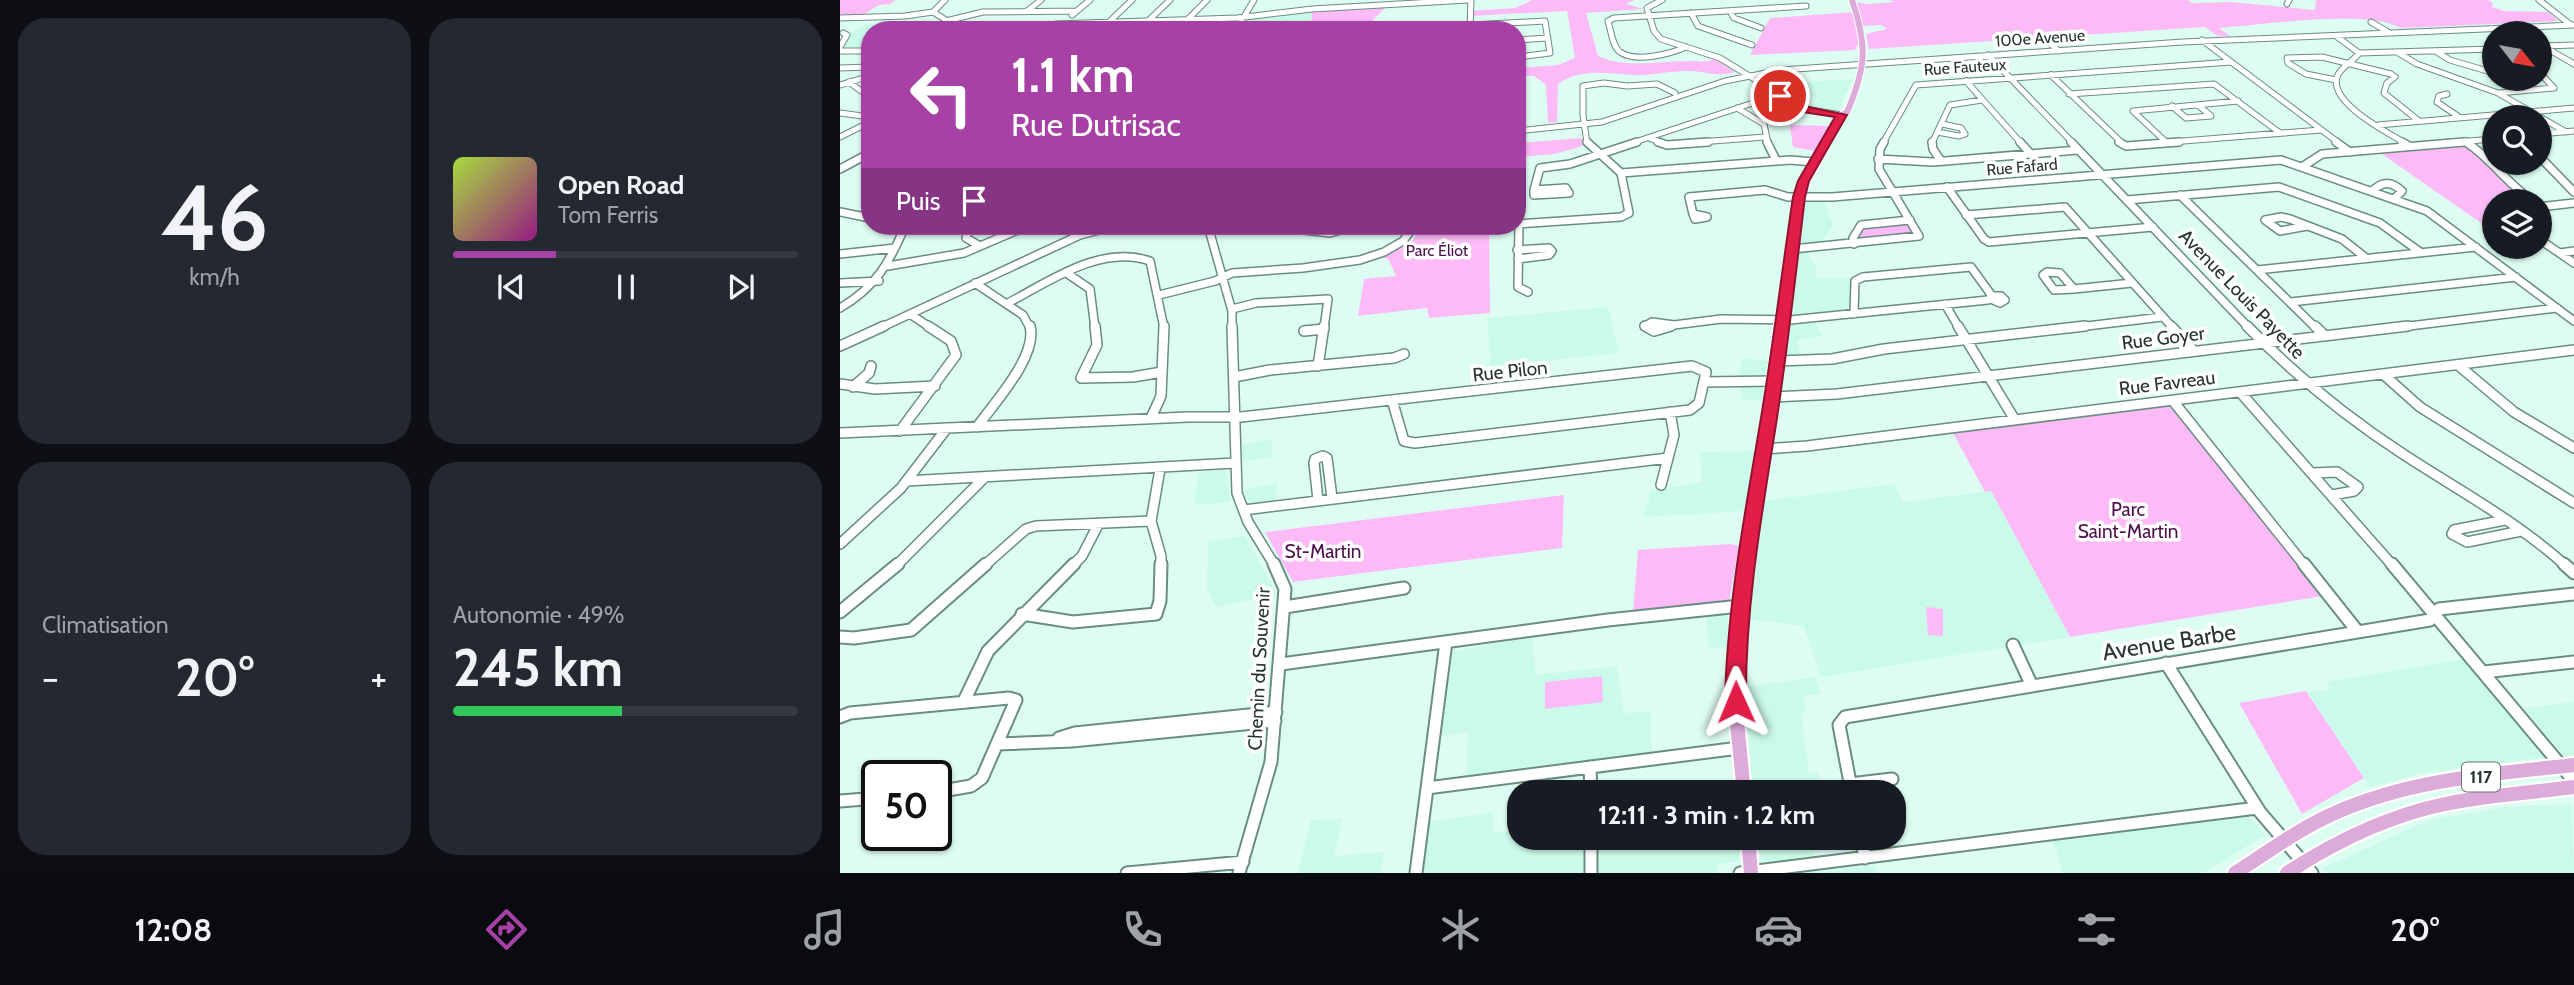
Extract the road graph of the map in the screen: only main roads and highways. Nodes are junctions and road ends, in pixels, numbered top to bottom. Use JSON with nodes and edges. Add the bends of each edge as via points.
{"nodes":[{"id":1,"x":1852,"y":0,"type":"edge"},
{"id":2,"x":2568,"y":766,"type":"edge"},
{"id":3,"x":1743,"y":780,"type":"edge"},
{"id":4,"x":2574,"y":787,"type":"edge"},
{"id":5,"x":1749,"y":850,"type":"edge"},
{"id":6,"x":2308,"y":868,"type":"edge"},
{"id":7,"x":1751,"y":873,"type":"edge"},
{"id":8,"x":2235,"y":873,"type":"edge"},
{"id":9,"x":2287,"y":873,"type":"edge"}],
"edges":[{"from":1,"to":3,"type":"main road","via":[[1863,37],[1862,64],[1852,100],[1814,162],[1799,197],[1740,606],[1735,673]]},
{"from":2,"to":8,"type":"main road","number":"117","via":[[2401,790],[2339,811]]},
{"from":4,"to":6,"type":"main road","number":"117","via":[[2409,813],[2352,835]]},
{"from":5,"to":7,"type":"main road"},
{"from":6,"to":9,"type":"main road","number":"117"}]}
